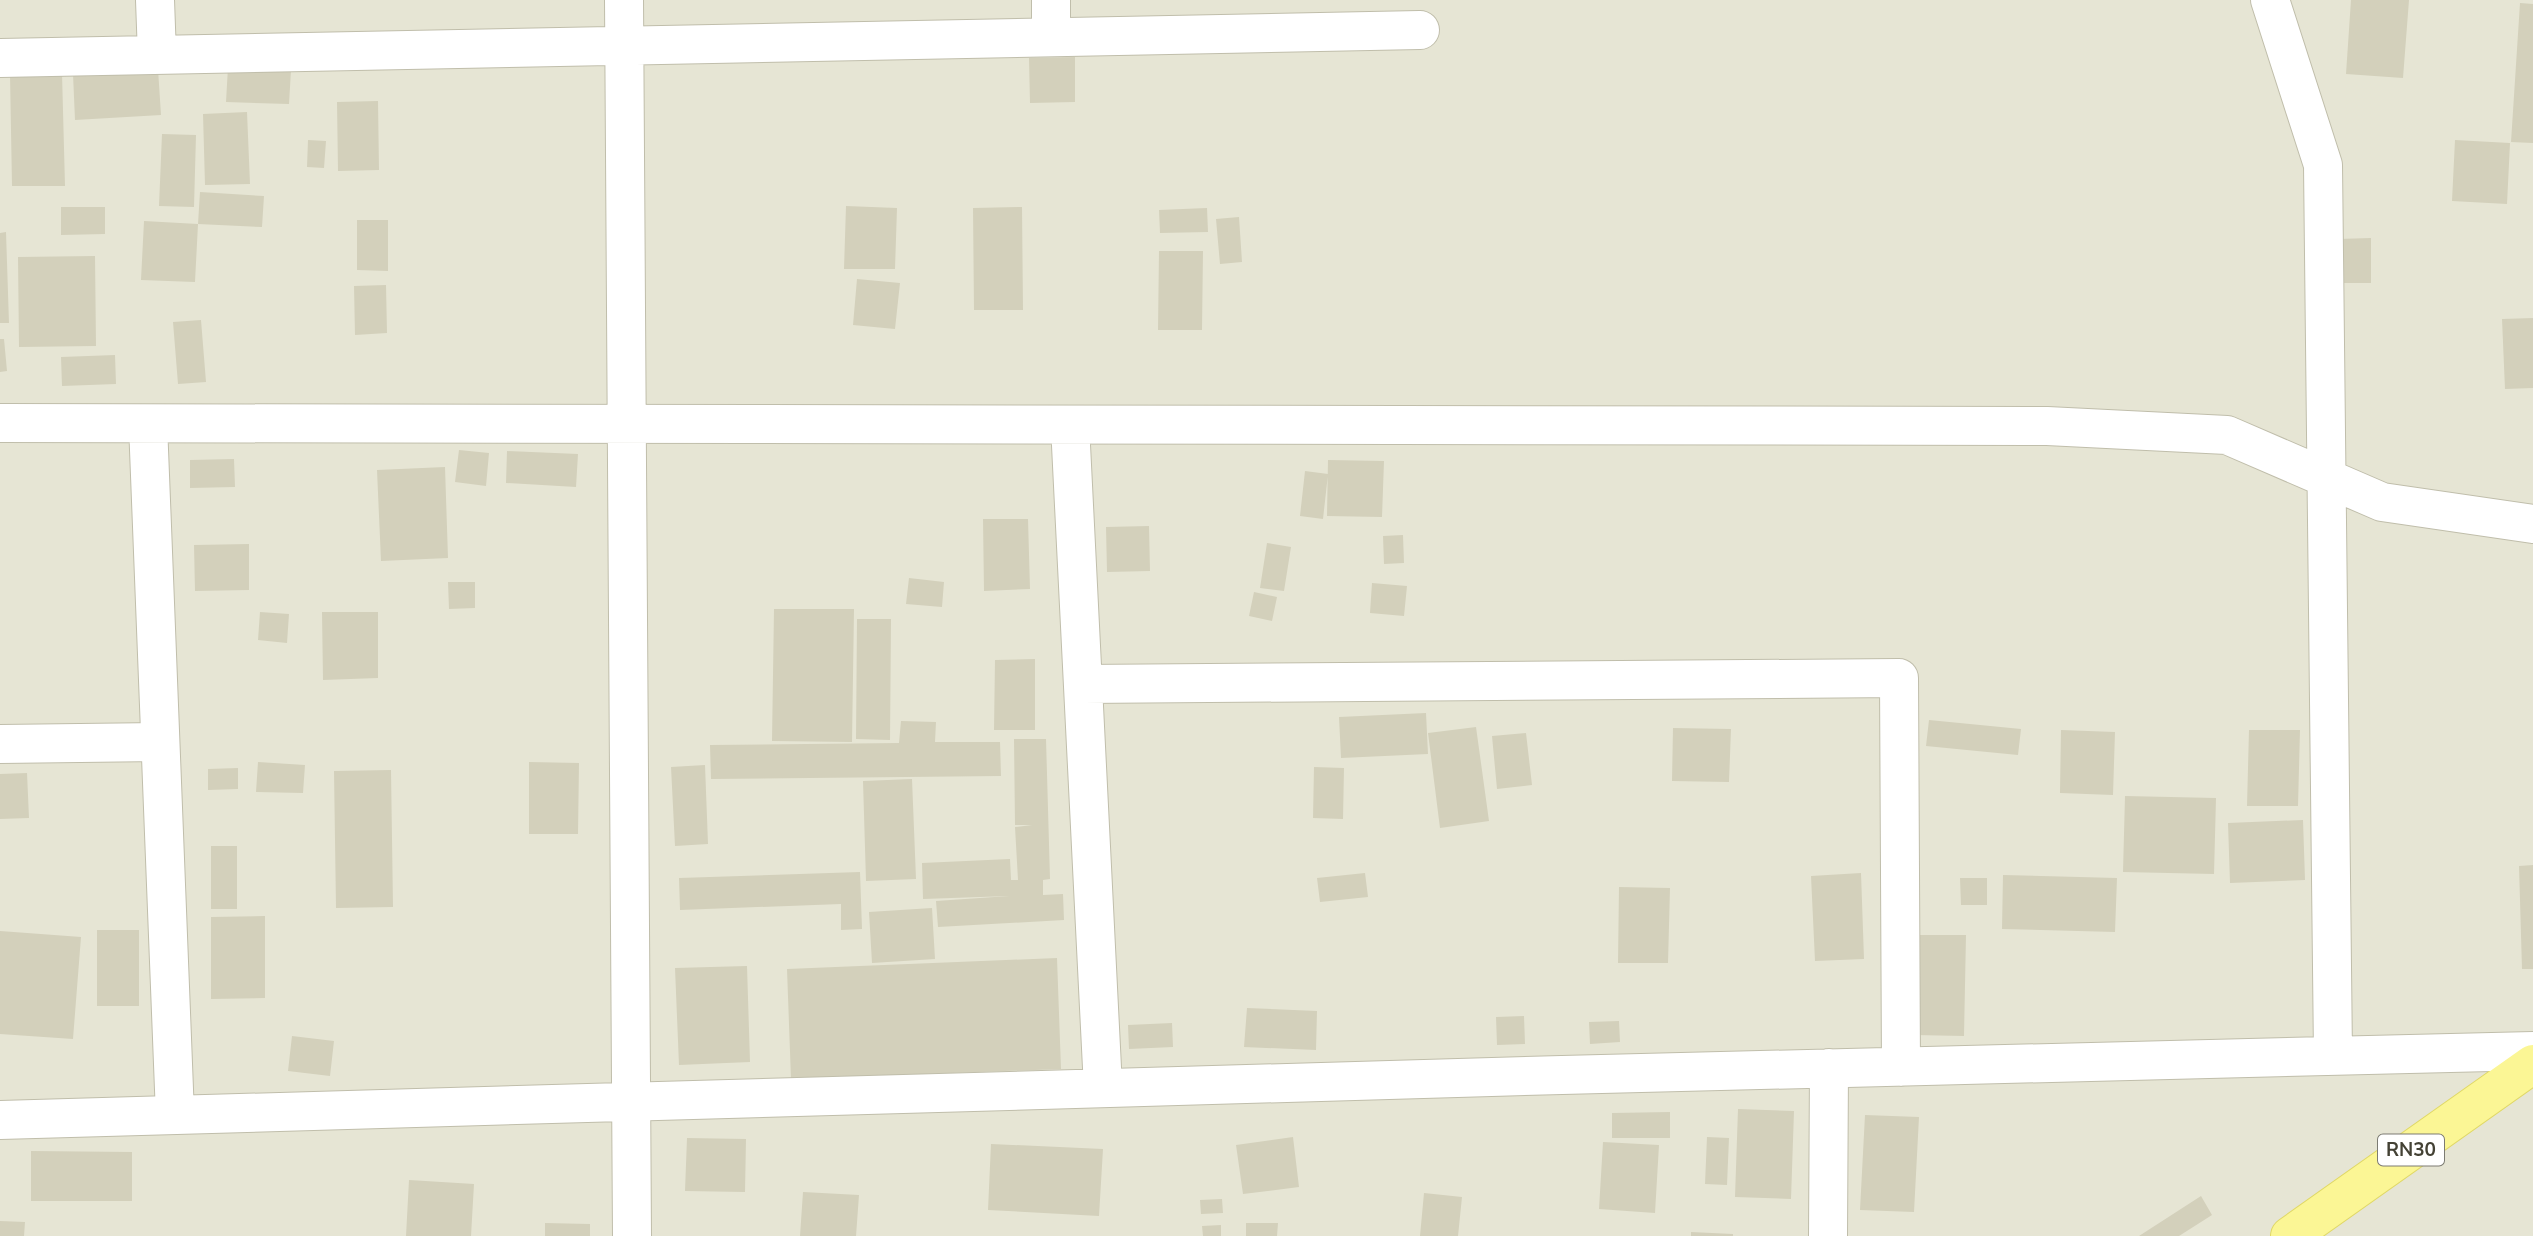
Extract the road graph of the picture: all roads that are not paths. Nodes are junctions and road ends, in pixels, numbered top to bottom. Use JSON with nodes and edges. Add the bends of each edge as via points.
{"nodes":[{"id":1,"x":155,"y":0,"type":"edge"},
{"id":2,"x":624,"y":0,"type":"edge"},
{"id":3,"x":2270,"y":0,"type":"edge"},
{"id":4,"x":1051,"y":18,"type":"edge"},
{"id":5,"x":1420,"y":30,"type":"dead end"},
{"id":6,"x":624,"y":45,"type":"junction"},
{"id":7,"x":157,"y":55,"type":"junction"},
{"id":8,"x":0,"y":58,"type":"edge"},
{"id":9,"x":0,"y":424,"type":"edge"},
{"id":10,"x":148,"y":424,"type":"junction"},
{"id":11,"x":627,"y":424,"type":"junction"},
{"id":12,"x":1070,"y":425,"type":"junction"},
{"id":13,"x":2326,"y":478,"type":"junction"},
{"id":14,"x":2533,"y":524,"type":"edge"},
{"id":15,"x":1083,"y":684,"type":"junction"},
{"id":16,"x":159,"y":742,"type":"junction"},
{"id":17,"x":0,"y":744,"type":"edge"},
{"id":18,"x":2533,"y":1051,"type":"edge"},
{"id":19,"x":2333,"y":1056,"type":"junction"},
{"id":20,"x":2533,"y":1064,"type":"edge"},
{"id":21,"x":1901,"y":1067,"type":"junction"},
{"id":22,"x":1829,"y":1068,"type":"junction"},
{"id":23,"x":1102,"y":1088,"type":"junction"},
{"id":24,"x":631,"y":1102,"type":"junction"},
{"id":25,"x":175,"y":1115,"type":"junction"},
{"id":26,"x":0,"y":1120,"type":"edge"},
{"id":27,"x":632,"y":1236,"type":"edge"},
{"id":28,"x":1828,"y":1236,"type":"edge"},
{"id":29,"x":2290,"y":1236,"type":"edge"}],
"edges":[{"from":1,"to":7,"type":"street"},
{"from":2,"to":6,"type":"street"},
{"from":3,"to":13,"type":"street","via":[[2323,165]]},
{"from":4,"to":5,"type":"street"},
{"from":4,"to":6,"type":"street"},
{"from":6,"to":7,"type":"street"},
{"from":6,"to":11,"type":"street"},
{"from":7,"to":8,"type":"street"},
{"from":9,"to":10,"type":"street"},
{"from":10,"to":11,"type":"street"},
{"from":10,"to":16,"type":"street"},
{"from":11,"to":12,"type":"street"},
{"from":11,"to":24,"type":"street"},
{"from":12,"to":13,"type":"street","via":[[2048,426],[2227,435]]},
{"from":12,"to":15,"type":"street"},
{"from":13,"to":14,"type":"street","via":[[2382,502]]},
{"from":13,"to":19,"type":"street"},
{"from":15,"to":21,"type":"street","via":[[1899,678]]},
{"from":15,"to":23,"type":"street"},
{"from":16,"to":17,"type":"street"},
{"from":16,"to":25,"type":"street"},
{"from":18,"to":19,"type":"street"},
{"from":19,"to":21,"type":"street"},
{"from":20,"to":29,"type":"main road","number":"RN30"},
{"from":21,"to":22,"type":"street"},
{"from":22,"to":23,"type":"street"},
{"from":22,"to":28,"type":"street"},
{"from":23,"to":24,"type":"street"},
{"from":24,"to":25,"type":"street"},
{"from":24,"to":27,"type":"street"},
{"from":25,"to":26,"type":"street"}]}
